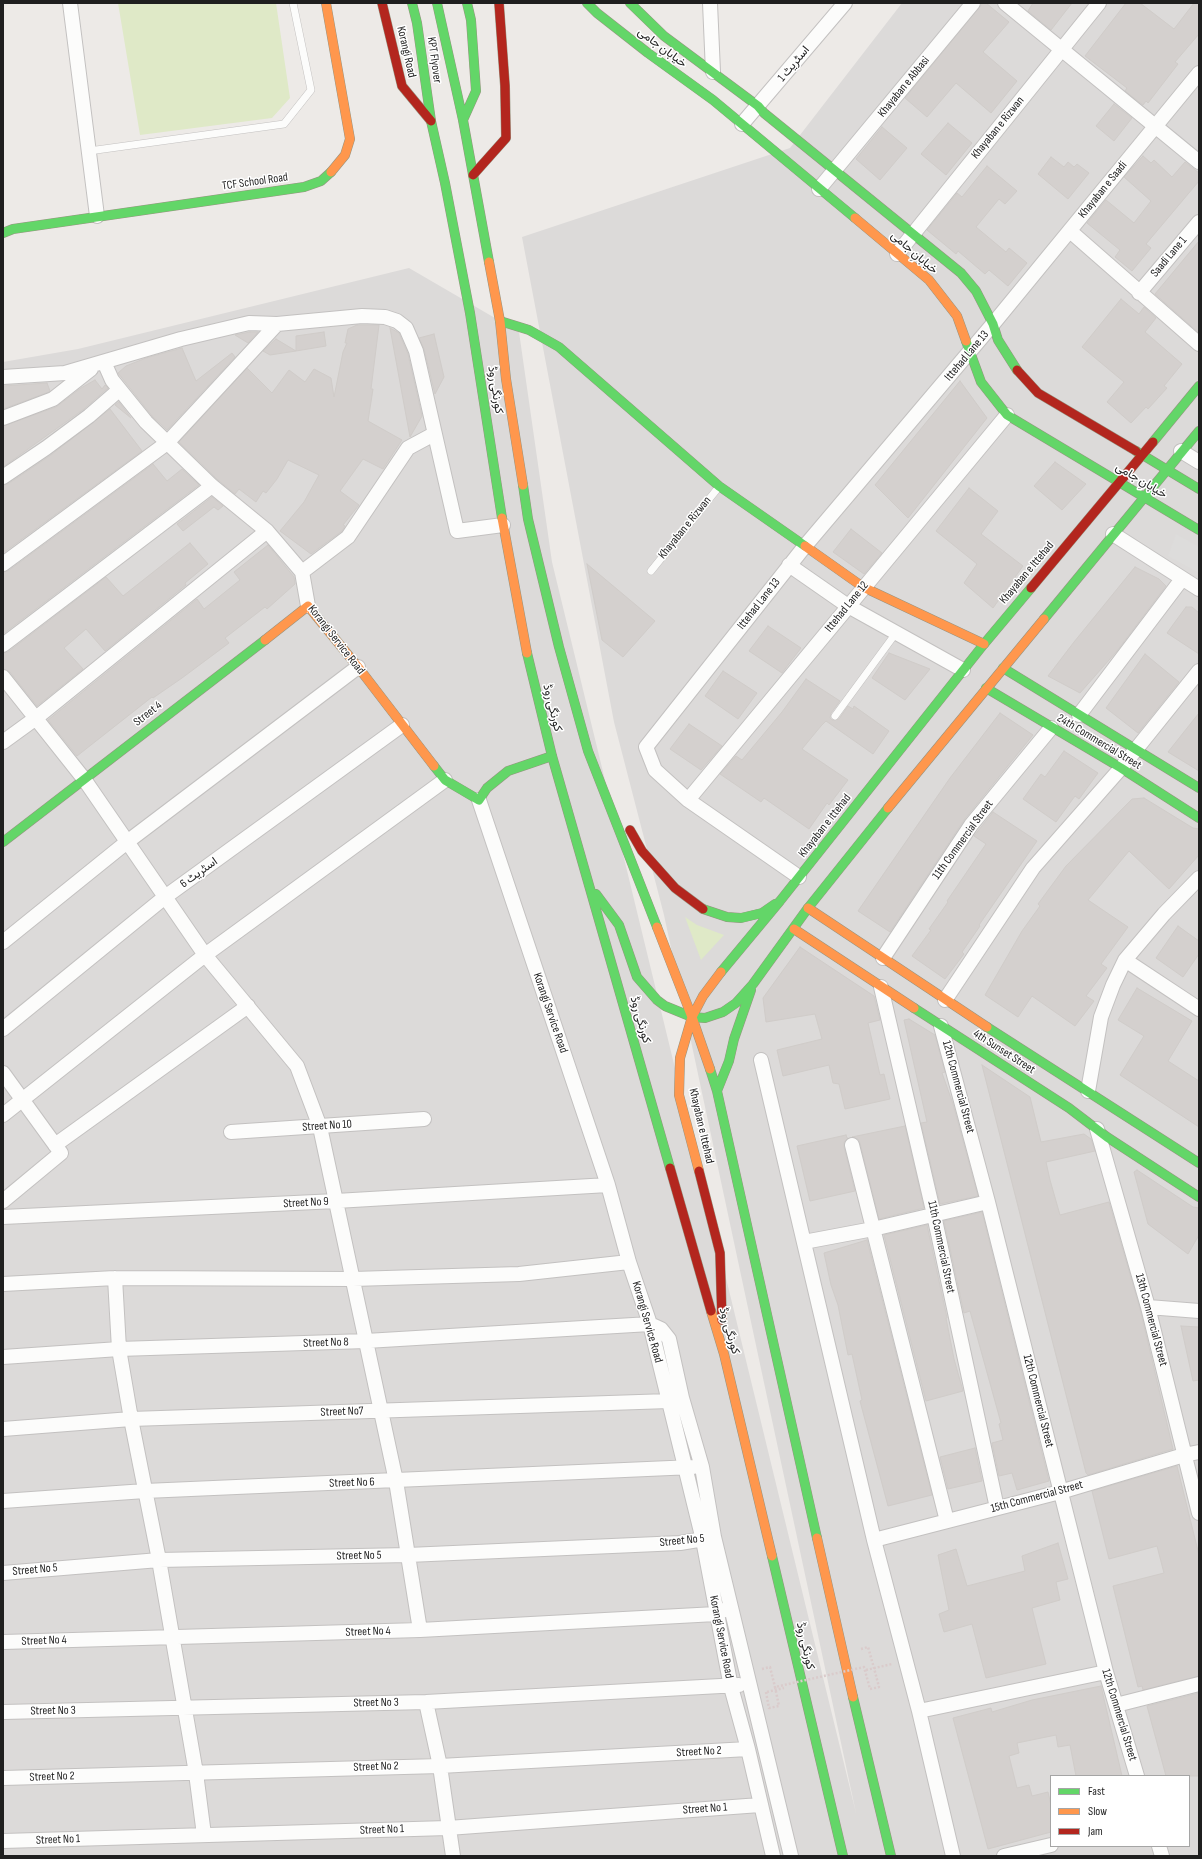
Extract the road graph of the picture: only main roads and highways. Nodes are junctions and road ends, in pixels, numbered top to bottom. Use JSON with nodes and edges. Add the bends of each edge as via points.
{"nodes":[{"id":1,"x":326,"y":3,"type":"edge"},
{"id":2,"x":382,"y":3,"type":"edge"},
{"id":3,"x":412,"y":3,"type":"edge"},
{"id":4,"x":437,"y":3,"type":"edge"},
{"id":5,"x":467,"y":3,"type":"edge"},
{"id":6,"x":499,"y":3,"type":"edge"},
{"id":7,"x":587,"y":3,"type":"edge"},
{"id":8,"x":630,"y":3,"type":"edge"},
{"id":9,"x":463,"y":120,"type":"junction"},
{"id":10,"x":431,"y":121,"type":"junction"},
{"id":11,"x":474,"y":175,"type":"junction"},
{"id":12,"x":445,"y":183,"type":"joint"},
{"id":13,"x":476,"y":185,"type":"joint"},
{"id":14,"x":3,"y":233,"type":"edge"},
{"id":15,"x":500,"y":321,"type":"junction"},
{"id":16,"x":1199,"y":386,"type":"edge"},
{"id":17,"x":1199,"y":431,"type":"edge"},
{"id":18,"x":1141,"y":455,"type":"junction"},
{"id":19,"x":1166,"y":469,"type":"junction"},
{"id":20,"x":1119,"y":481,"type":"junction"},
{"id":21,"x":1199,"y":489,"type":"edge"},
{"id":22,"x":1144,"y":497,"type":"junction"},
{"id":23,"x":1199,"y":530,"type":"edge"},
{"id":24,"x":308,"y":606,"type":"joint"},
{"id":25,"x":984,"y":644,"type":"junction"},
{"id":26,"x":1003,"y":668,"type":"junction"},
{"id":27,"x":986,"y":688,"type":"junction"},
{"id":28,"x":588,"y":751,"type":"junction"},
{"id":29,"x":552,"y":756,"type":"junction"},
{"id":30,"x":1199,"y":788,"type":"edge"},
{"id":31,"x":1199,"y":818,"type":"edge"},
{"id":32,"x":3,"y":842,"type":"edge"},
{"id":33,"x":587,"y":882,"type":"junction"},
{"id":34,"x":780,"y":901,"type":"junction"},
{"id":35,"x":808,"y":908,"type":"junction"},
{"id":36,"x":794,"y":929,"type":"junction"},
{"id":37,"x":712,"y":982,"type":"junction"},
{"id":38,"x":753,"y":984,"type":"junction"},
{"id":39,"x":713,"y":997,"type":"dead end"},
{"id":40,"x":736,"y":1003,"type":"junction"},
{"id":41,"x":721,"y":1004,"type":"dead end"},
{"id":42,"x":692,"y":1017,"type":"junction"},
{"id":43,"x":959,"y":1024,"type":"junction"},
{"id":44,"x":717,"y":1091,"type":"junction"},
{"id":45,"x":1079,"y":1098,"type":"junction"},
{"id":46,"x":1199,"y":1163,"type":"edge"},
{"id":47,"x":1199,"y":1197,"type":"edge"},
{"id":48,"x":724,"y":1354,"type":"junction"},
{"id":49,"x":843,"y":1856,"type":"edge"},
{"id":50,"x":891,"y":1856,"type":"edge"}],
"edges":[{"from":1,"to":14,"type":"main road","name":"TCF School Road","via":[[350,139],[345,156],[335,170],[321,181],[304,187],[97,216],[13,229]]},
{"from":2,"to":10,"type":"main road","name":"Korangi Road","via":[[402,86]]},
{"from":3,"to":10,"type":"main road","name":"KPT Flyover"},
{"from":4,"to":9,"type":"main road","name":"KPT Flyover"},
{"from":5,"to":9,"type":"main road","via":[[471,20],[476,91]]},
{"from":6,"to":11,"type":"main road","via":[[506,138]]},
{"from":7,"to":20,"type":"main road","name":"خیابانِ جامی","via":[[648,54],[713,100],[929,280],[957,316],[981,382],[1006,415]]},
{"from":8,"to":18,"type":"main road","name":"خیابانِ جامی","via":[[664,36],[713,72],[961,274],[976,291],[1013,366],[1038,394]]},
{"from":9,"to":11,"type":"main road","name":"KPT Flyover"},
{"from":10,"to":12,"type":"main road","name":"KPT Flyover"},
{"from":11,"to":13,"type":"main road","name":"KPT Flyover"},
{"from":12,"to":29,"type":"main road","name":"کورنگی روڈ","via":[[470,313],[529,664]]},
{"from":13,"to":15,"type":"main road","name":"کورنگی روڈ"},
{"from":15,"to":25,"type":"main road","via":[[529,330],[559,347],[719,486],[863,587]]},
{"from":15,"to":28,"type":"main road","name":"کورنگی روڈ","via":[[506,378],[528,519],[559,647]]},
{"from":16,"to":18,"type":"main road","name":"Khayaban e Ittehad"},
{"from":17,"to":19,"type":"main road"},
{"from":18,"to":19,"type":"main road","name":"خیابانِ جامی"},
{"from":18,"to":20,"type":"main road","name":"Khayaban e Ittehad"},
{"from":19,"to":21,"type":"main road","name":"خیابانِ جامی"},
{"from":19,"to":22,"type":"main road"},
{"from":20,"to":22,"type":"main road","name":"خیابانِ جامی"},
{"from":20,"to":25,"type":"main road","name":"Khayaban e Ittehad"},
{"from":22,"to":23,"type":"main road","name":"خیابانِ جامی"},
{"from":22,"to":26,"type":"main road"},
{"from":24,"to":29,"type":"main road","name":"Korangi Service Road","via":[[444,780],[479,800],[487,788],[508,770]]},
{"from":24,"to":32,"type":"main road","name":"Street 4"},
{"from":25,"to":34,"type":"main road","name":"Khayaban e Ittehad"},
{"from":26,"to":27,"type":"main road"},
{"from":26,"to":30,"type":"main road","name":"24th Commercial Street","via":[[1138,748]]},
{"from":27,"to":31,"type":"main road","name":"24th Commercial Street","via":[[1121,768]]},
{"from":27,"to":35,"type":"main road"},
{"from":28,"to":34,"type":"main road","via":[[642,851],[684,897],[703,909],[727,917],[741,918],[762,913]]},
{"from":28,"to":42,"type":"main road","name":"کورنگی روڈ"},
{"from":29,"to":33,"type":"main road","name":"کورنگی روڈ"},
{"from":33,"to":42,"type":"main road","via":[[619,925],[637,976],[650,993],[665,1006]]},
{"from":33,"to":48,"type":"main road","name":"کورنگی روڈ"},
{"from":34,"to":37,"type":"main road","name":"Khayaban e Ittehad"},
{"from":35,"to":36,"type":"main road"},
{"from":35,"to":43,"type":"main road","name":"4th Sunset Street","via":[[945,1000]]},
{"from":36,"to":38,"type":"main road"},
{"from":36,"to":43,"type":"main road","name":"4th Sunset Street","via":[[941,1026]]},
{"from":37,"to":39,"type":"main road"},
{"from":37,"to":42,"type":"main road","name":"Khayaban e Ittehad"},
{"from":38,"to":40,"type":"main road"},
{"from":38,"to":44,"type":"main road"},
{"from":40,"to":41,"type":"main road"},
{"from":40,"to":42,"type":"main road","via":[[723,1012],[705,1018]]},
{"from":42,"to":44,"type":"main road","name":"کورنگی روڈ"},
{"from":42,"to":48,"type":"main road","name":"Khayaban e Ittehad","via":[[680,1058],[679,1096],[720,1254]]},
{"from":43,"to":45,"type":"main road","name":"4th Sunset Street"},
{"from":43,"to":45,"type":"main road","name":"4th Sunset Street"},
{"from":44,"to":50,"type":"main road","name":"کورنگی روڈ"},
{"from":45,"to":46,"type":"main road","name":"4th Sunset Street","via":[[1117,1114]]},
{"from":45,"to":47,"type":"main road","name":"4th Sunset Street","via":[[1103,1131]]},
{"from":48,"to":49,"type":"main road","name":"کورنگی روڈ"}]}
